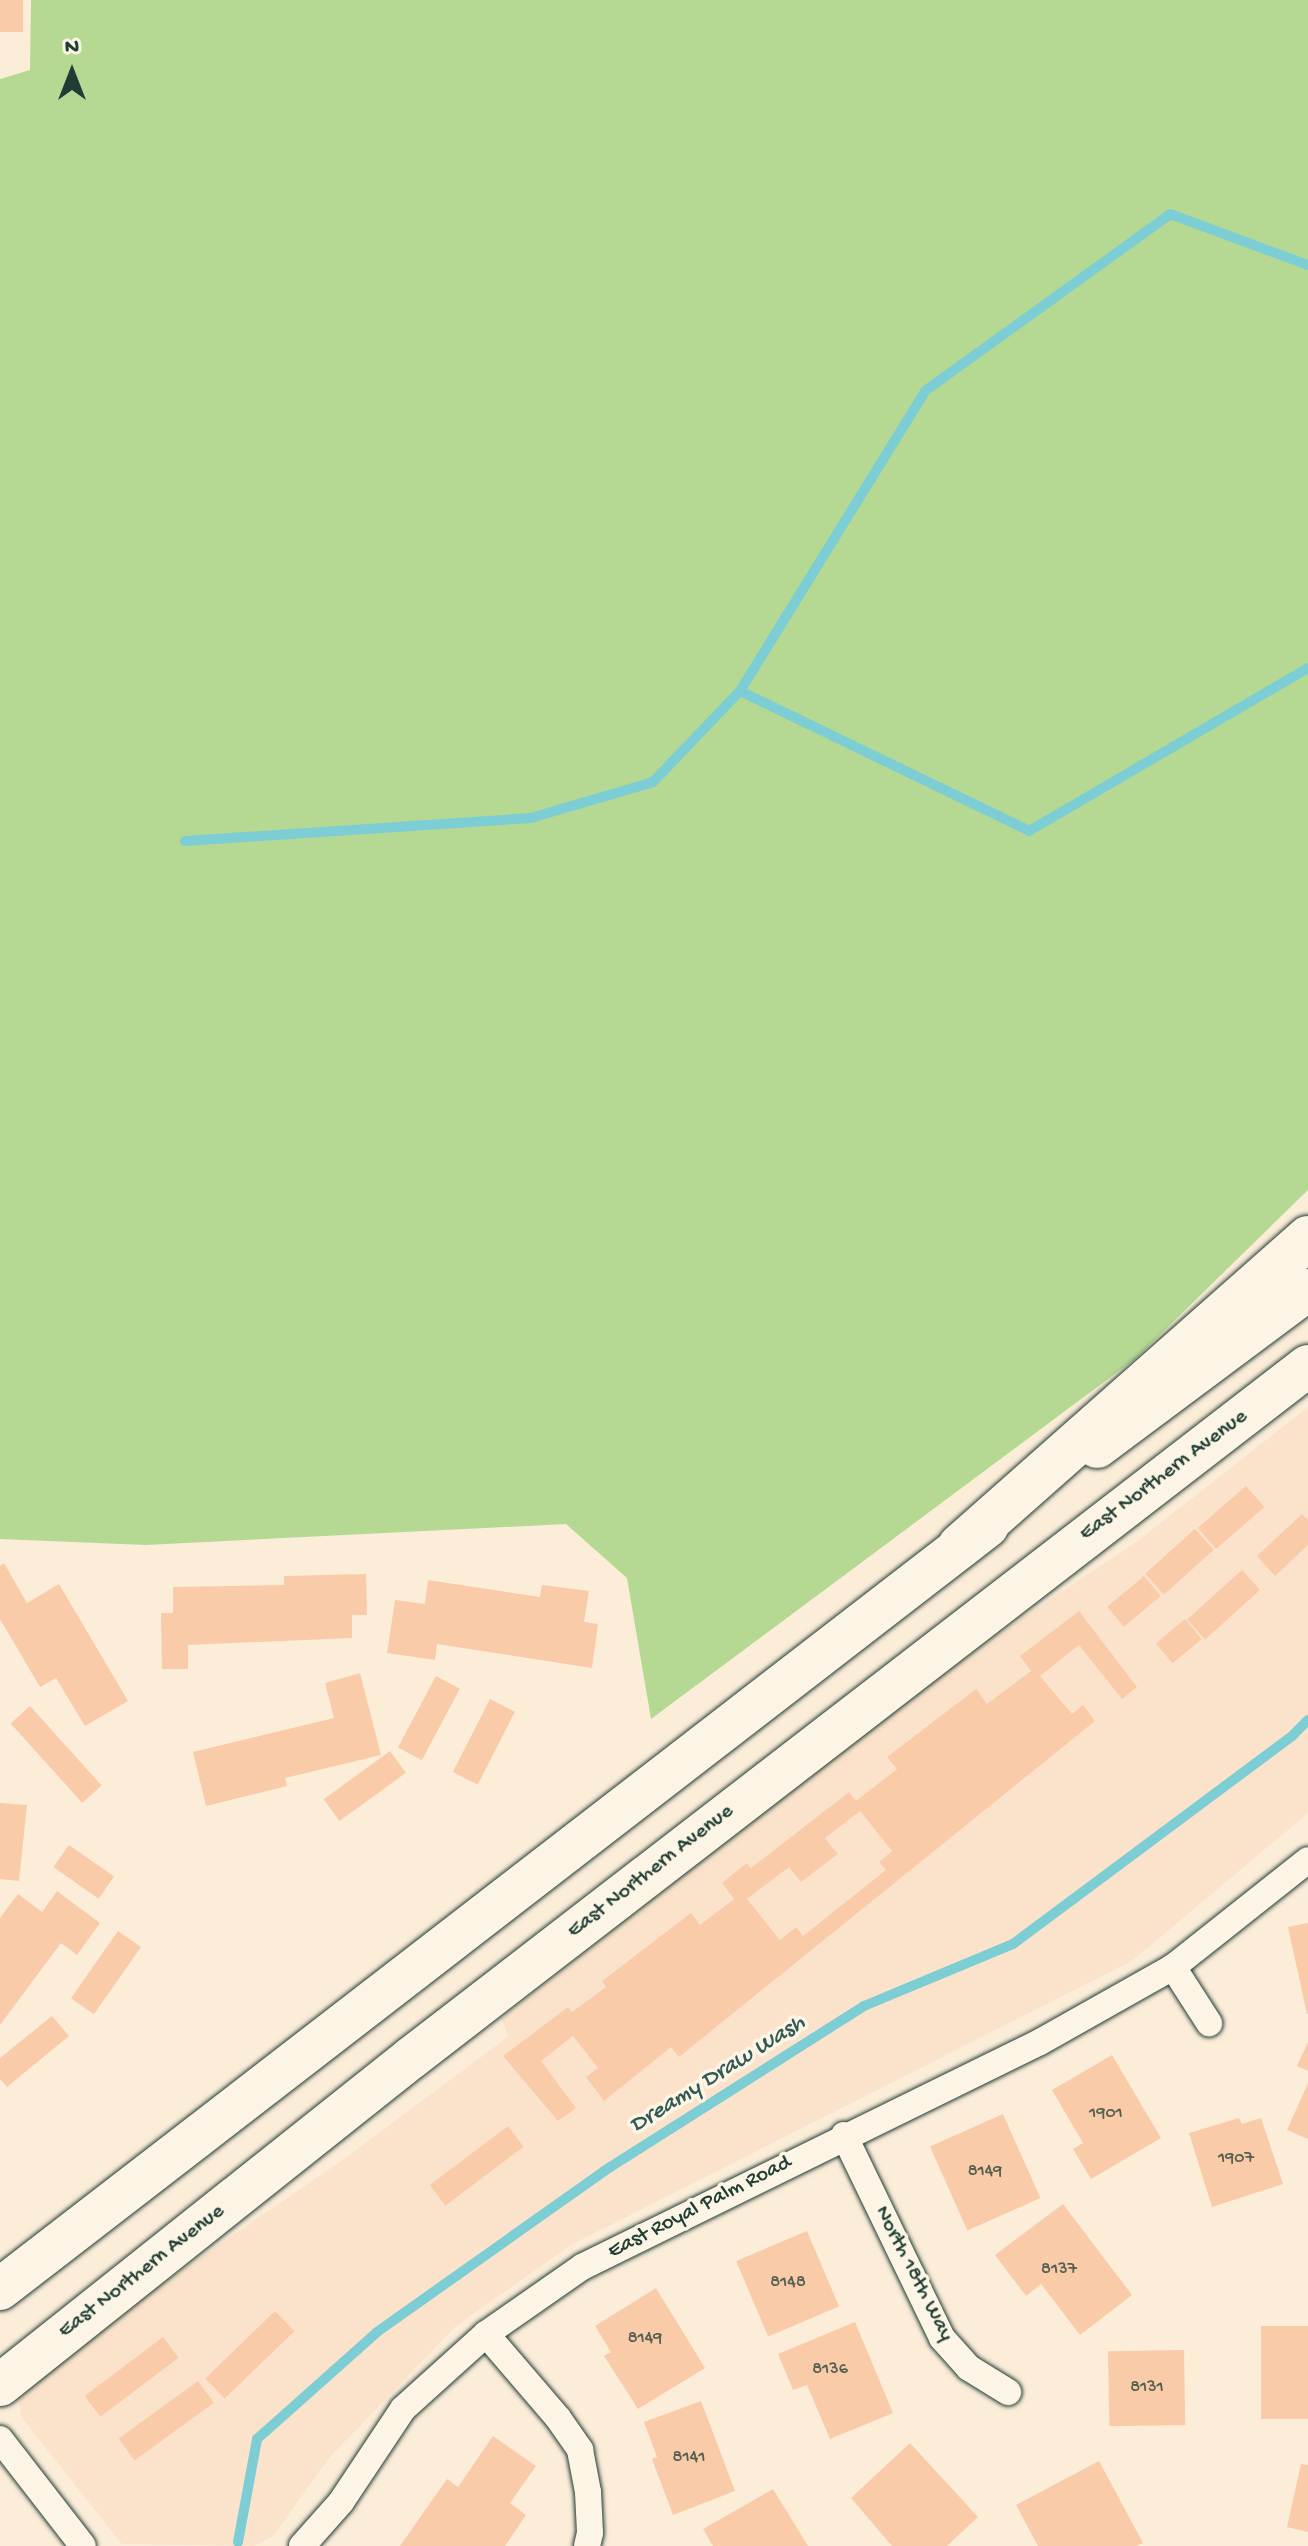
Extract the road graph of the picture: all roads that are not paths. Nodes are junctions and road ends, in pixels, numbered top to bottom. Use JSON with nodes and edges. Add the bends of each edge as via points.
{"nodes":[{"id":1,"x":1308,"y":1238,"type":"edge"},
{"id":2,"x":1308,"y":1290,"type":"edge"},
{"id":3,"x":1308,"y":1366,"type":"edge"},
{"id":4,"x":960,"y":1546,"type":"junction"},
{"id":5,"x":1308,"y":1860,"type":"edge"},
{"id":6,"x":1173,"y":1967,"type":"junction"},
{"id":7,"x":1209,"y":2023,"type":"dead end"},
{"id":8,"x":844,"y":2135,"type":"junction"},
{"id":9,"x":0,"y":2289,"type":"edge"},
{"id":10,"x":486,"y":2334,"type":"junction"},
{"id":11,"x":0,"y":2385,"type":"edge"},
{"id":12,"x":1008,"y":2392,"type":"dead end"},
{"id":13,"x":0,"y":2439,"type":"edge"},
{"id":14,"x":83,"y":2546,"type":"edge"},
{"id":15,"x":302,"y":2546,"type":"edge"},
{"id":16,"x":587,"y":2546,"type":"edge"}],
"edges":[{"from":1,"to":4,"type":"highway"},
{"from":2,"to":4,"type":"main road"},
{"from":3,"to":11,"type":"main road","name":"East Northern Avenue","via":[[411,2058]]},
{"from":4,"to":9,"type":"main road"},
{"from":5,"to":6,"type":"street","name":"East Royal Palm Road"},
{"from":6,"to":7,"type":"street"},
{"from":6,"to":8,"type":"street","name":"East Royal Palm Road","via":[[1040,2042]]},
{"from":8,"to":10,"type":"street","name":"East Royal Palm Road","via":[[582,2267]]},
{"from":8,"to":12,"type":"street","name":"North 18th Way","via":[[942,2338],[969,2368]]},
{"from":10,"to":15,"type":"street","name":"East Royal Palm Road","via":[[403,2409],[341,2502]]},
{"from":10,"to":16,"type":"street","via":[[580,2450],[588,2492]]},
{"from":13,"to":14,"type":"street"}]}
